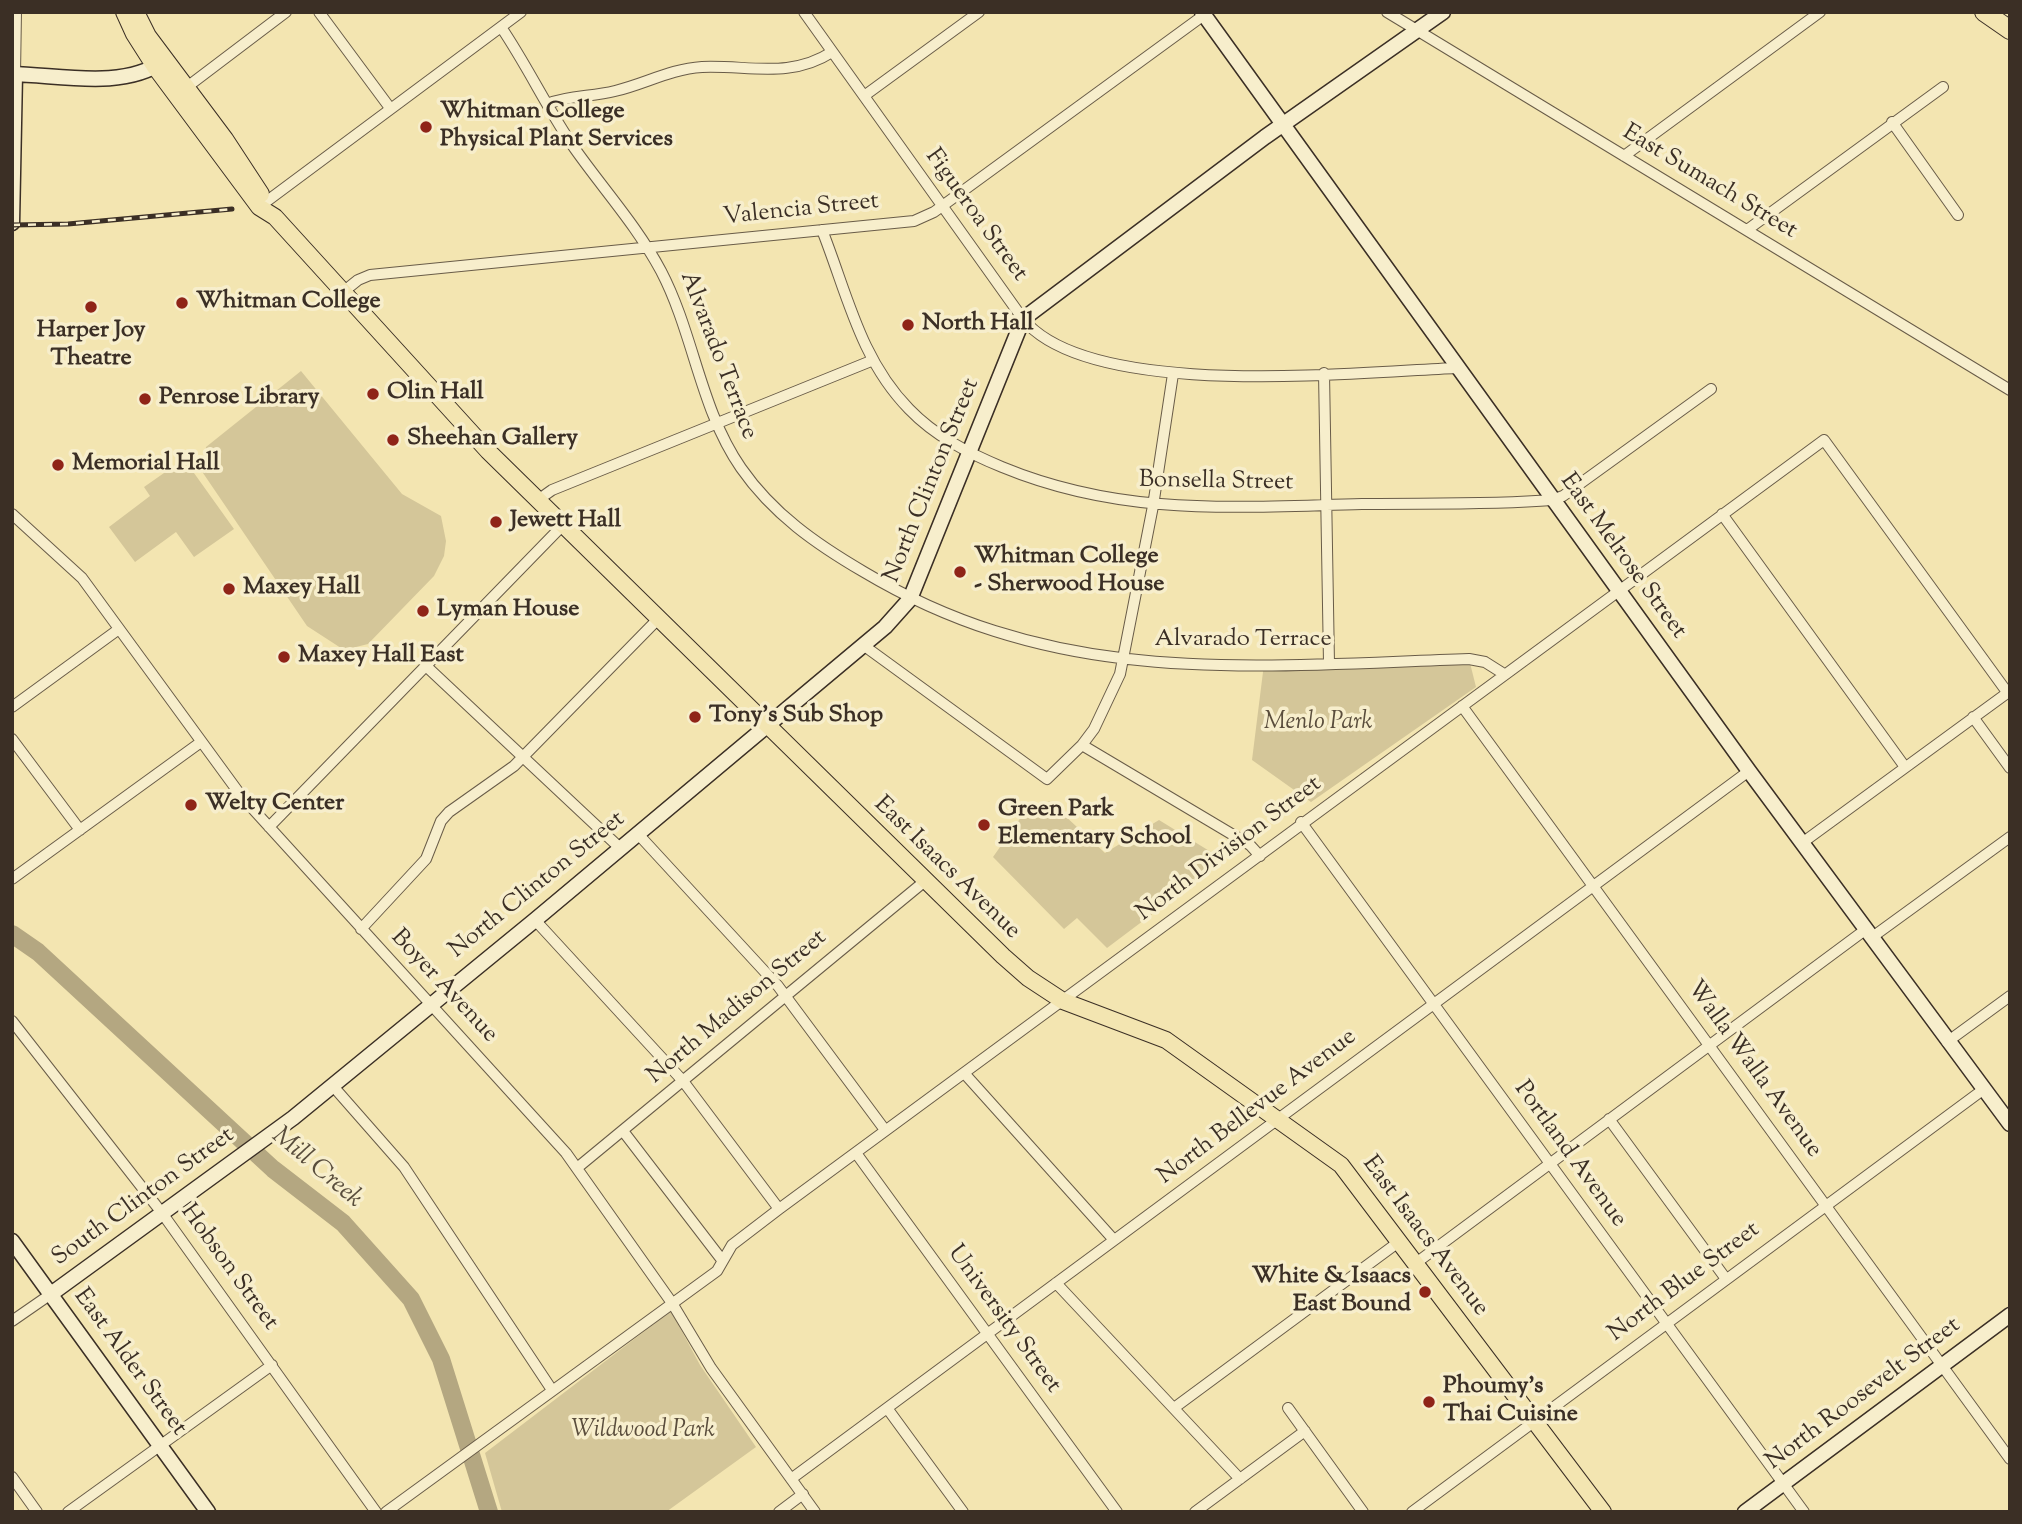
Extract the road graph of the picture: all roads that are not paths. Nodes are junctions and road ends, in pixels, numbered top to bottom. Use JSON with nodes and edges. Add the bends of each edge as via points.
{"nodes":[{"id":1,"x":16,"y":12,"type":"edge"},
{"id":2,"x":124,"y":12,"type":"edge"},
{"id":3,"x":136,"y":12,"type":"edge"},
{"id":4,"x":286,"y":12,"type":"edge"},
{"id":5,"x":319,"y":12,"type":"edge"},
{"id":6,"x":521,"y":12,"type":"edge"},
{"id":7,"x":804,"y":12,"type":"edge"},
{"id":8,"x":979,"y":12,"type":"edge"},
{"id":9,"x":1387,"y":12,"type":"edge"},
{"id":10,"x":1443,"y":12,"type":"edge"},
{"id":11,"x":1820,"y":12,"type":"edge"},
{"id":12,"x":1984,"y":12,"type":"edge"},
{"id":13,"x":1203,"y":14,"type":"edge"},
{"id":14,"x":501,"y":27,"type":"junction"},
{"id":15,"x":1418,"y":30,"type":"junction"},
{"id":16,"x":2010,"y":30,"type":"edge"},
{"id":17,"x":832,"y":52,"type":"junction"},
{"id":18,"x":161,"y":63,"type":"junction"},
{"id":19,"x":14,"y":74,"type":"edge"},
{"id":20,"x":187,"y":87,"type":"junction"},
{"id":21,"x":1942,"y":87,"type":"dead end"},
{"id":22,"x":864,"y":96,"type":"junction"},
{"id":23,"x":547,"y":104,"type":"junction"},
{"id":24,"x":390,"y":108,"type":"junction"},
{"id":25,"x":1892,"y":122,"type":"junction"},
{"id":26,"x":1282,"y":125,"type":"junction"},
{"id":27,"x":1624,"y":156,"type":"junction"},
{"id":28,"x":263,"y":204,"type":"junction"},
{"id":29,"x":13,"y":206,"type":"edge"},
{"id":30,"x":942,"y":206,"type":"junction"},
{"id":31,"x":1958,"y":215,"type":"dead end"},
{"id":32,"x":12,"y":223,"type":"edge"},
{"id":33,"x":822,"y":230,"type":"junction"},
{"id":34,"x":1747,"y":230,"type":"junction"},
{"id":35,"x":648,"y":248,"type":"junction"},
{"id":36,"x":343,"y":292,"type":"junction"},
{"id":37,"x":1023,"y":319,"type":"junction"},
{"id":38,"x":872,"y":360,"type":"junction"},
{"id":39,"x":1457,"y":368,"type":"junction"},
{"id":40,"x":1324,"y":373,"type":"junction"},
{"id":41,"x":1173,"y":374,"type":"junction"},
{"id":42,"x":1710,"y":390,"type":"dead end"},
{"id":43,"x":2010,"y":390,"type":"edge"},
{"id":44,"x":717,"y":424,"type":"junction"},
{"id":45,"x":970,"y":453,"type":"junction"},
{"id":46,"x":538,"y":500,"type":"junction"},
{"id":47,"x":1552,"y":500,"type":"junction"},
{"id":48,"x":1326,"y":505,"type":"junction"},
{"id":49,"x":1153,"y":506,"type":"junction"},
{"id":50,"x":12,"y":514,"type":"edge"},
{"id":51,"x":1722,"y":514,"type":"junction"},
{"id":52,"x":563,"y":524,"type":"junction"},
{"id":53,"x":1618,"y":590,"type":"junction"},
{"id":54,"x":910,"y":598,"type":"junction"},
{"id":55,"x":659,"y":618,"type":"junction"},
{"id":56,"x":119,"y":629,"type":"junction"},
{"id":57,"x":863,"y":645,"type":"junction"},
{"id":58,"x":1124,"y":659,"type":"junction"},
{"id":59,"x":1329,"y":663,"type":"junction"},
{"id":60,"x":426,"y":666,"type":"junction"},
{"id":61,"x":1504,"y":674,"type":"junction"},
{"id":62,"x":2009,"y":692,"type":"edge"},
{"id":63,"x":1462,"y":706,"type":"junction"},
{"id":64,"x":12,"y":707,"type":"edge"},
{"id":65,"x":1973,"y":717,"type":"junction"},
{"id":66,"x":768,"y":726,"type":"junction"},
{"id":67,"x":12,"y":739,"type":"edge"},
{"id":68,"x":201,"y":742,"type":"junction"},
{"id":69,"x":1082,"y":746,"type":"junction"},
{"id":70,"x":523,"y":757,"type":"junction"},
{"id":71,"x":1905,"y":767,"type":"junction"},
{"id":72,"x":2010,"y":768,"type":"edge"},
{"id":73,"x":1749,"y":771,"type":"junction"},
{"id":74,"x":1301,"y":822,"type":"junction"},
{"id":75,"x":269,"y":827,"type":"junction"},
{"id":76,"x":80,"y":830,"type":"junction"},
{"id":77,"x":638,"y":834,"type":"junction"},
{"id":78,"x":2010,"y":836,"type":"edge"},
{"id":79,"x":1802,"y":843,"type":"junction"},
{"id":80,"x":620,"y":848,"type":"junction"},
{"id":81,"x":1259,"y":856,"type":"junction"},
{"id":82,"x":12,"y":879,"type":"edge"},
{"id":83,"x":926,"y":881,"type":"junction"},
{"id":84,"x":1593,"y":886,"type":"junction"},
{"id":85,"x":536,"y":920,"type":"junction"},
{"id":86,"x":361,"y":929,"type":"junction"},
{"id":87,"x":1868,"y":934,"type":"junction"},
{"id":88,"x":786,"y":996,"type":"junction"},
{"id":89,"x":2010,"y":996,"type":"edge"},
{"id":90,"x":1063,"y":1001,"type":"junction"},
{"id":91,"x":430,"y":1004,"type":"junction"},
{"id":92,"x":1433,"y":1004,"type":"junction"},
{"id":93,"x":12,"y":1021,"type":"edge"},
{"id":94,"x":1947,"y":1042,"type":"junction"},
{"id":95,"x":1709,"y":1046,"type":"junction"},
{"id":96,"x":964,"y":1073,"type":"junction"},
{"id":97,"x":683,"y":1081,"type":"junction"},
{"id":98,"x":332,"y":1086,"type":"junction"},
{"id":99,"x":1984,"y":1089,"type":"junction"},
{"id":100,"x":1278,"y":1119,"type":"junction"},
{"id":101,"x":1609,"y":1119,"type":"junction"},
{"id":102,"x":2010,"y":1124,"type":"edge"},
{"id":103,"x":885,"y":1130,"type":"junction"},
{"id":104,"x":624,"y":1131,"type":"junction"},
{"id":105,"x":856,"y":1153,"type":"junction"},
{"id":106,"x":1550,"y":1164,"type":"junction"},
{"id":107,"x":577,"y":1168,"type":"junction"},
{"id":108,"x":1825,"y":1206,"type":"junction"},
{"id":109,"x":779,"y":1209,"type":"junction"},
{"id":110,"x":162,"y":1213,"type":"junction"},
{"id":111,"x":1114,"y":1240,"type":"junction"},
{"id":112,"x":12,"y":1241,"type":"edge"},
{"id":113,"x":1400,"y":1241,"type":"junction"},
{"id":114,"x":722,"y":1260,"type":"junction"},
{"id":115,"x":1416,"y":1263,"type":"junction"},
{"id":116,"x":1726,"y":1279,"type":"junction"},
{"id":117,"x":1056,"y":1283,"type":"junction"},
{"id":118,"x":51,"y":1294,"type":"junction"},
{"id":119,"x":672,"y":1303,"type":"junction"},
{"id":120,"x":2010,"y":1315,"type":"edge"},
{"id":121,"x":12,"y":1321,"type":"edge"},
{"id":122,"x":1666,"y":1324,"type":"junction"},
{"id":123,"x":987,"y":1334,"type":"junction"},
{"id":124,"x":272,"y":1365,"type":"junction"},
{"id":125,"x":1942,"y":1366,"type":"junction"},
{"id":126,"x":552,"y":1390,"type":"junction"},
{"id":127,"x":887,"y":1408,"type":"junction"},
{"id":128,"x":1174,"y":1408,"type":"junction"},
{"id":129,"x":1288,"y":1408,"type":"dead end"},
{"id":130,"x":1535,"y":1421,"type":"junction"},
{"id":131,"x":1305,"y":1431,"type":"junction"},
{"id":132,"x":160,"y":1445,"type":"junction"},
{"id":133,"x":2010,"y":1459,"type":"edge"},
{"id":134,"x":12,"y":1477,"type":"edge"},
{"id":135,"x":791,"y":1479,"type":"junction"},
{"id":136,"x":1240,"y":1479,"type":"junction"},
{"id":137,"x":1783,"y":1483,"type":"junction"},
{"id":138,"x":803,"y":1494,"type":"junction"},
{"id":139,"x":37,"y":1512,"type":"edge"},
{"id":140,"x":68,"y":1512,"type":"edge"},
{"id":141,"x":208,"y":1512,"type":"edge"},
{"id":142,"x":376,"y":1512,"type":"edge"},
{"id":143,"x":387,"y":1512,"type":"edge"},
{"id":144,"x":779,"y":1512,"type":"edge"},
{"id":145,"x":815,"y":1512,"type":"edge"},
{"id":146,"x":963,"y":1512,"type":"edge"},
{"id":147,"x":1117,"y":1512,"type":"edge"},
{"id":148,"x":1195,"y":1512,"type":"edge"},
{"id":149,"x":1363,"y":1512,"type":"edge"},
{"id":150,"x":1412,"y":1512,"type":"edge"},
{"id":151,"x":1603,"y":1512,"type":"edge"},
{"id":152,"x":1745,"y":1512,"type":"edge"},
{"id":153,"x":1804,"y":1512,"type":"edge"}],
"edges":[{"from":1,"to":19,"type":"street"},
{"from":2,"to":18,"type":"main road","name":"East Isaacs Avenue","via":[[134,34]]},
{"from":3,"to":18,"type":"main road","name":"East Isaacs Avenue"},
{"from":4,"to":20,"type":"street"},
{"from":5,"to":24,"type":"street"},
{"from":6,"to":14,"type":"street"},
{"from":7,"to":17,"type":"street","name":"Figueroa Street"},
{"from":8,"to":22,"type":"street"},
{"from":9,"to":15,"type":"street","name":"East Sumach Street"},
{"from":10,"to":15,"type":"main road"},
{"from":11,"to":27,"type":"street"},
{"from":12,"to":16,"type":"highway"},
{"from":13,"to":26,"type":"main road","name":"East Melrose Street"},
{"from":13,"to":30,"type":"street","name":"Valencia Street"},
{"from":14,"to":23,"type":"street","name":"Alvarado Terrace"},
{"from":14,"to":24,"type":"street"},
{"from":15,"to":26,"type":"main road"},
{"from":15,"to":27,"type":"street","name":"East Sumach Street"},
{"from":17,"to":22,"type":"street","name":"Figueroa Street"},
{"from":17,"to":23,"type":"street","via":[[782,70],[683,70],[619,90]]},
{"from":18,"to":19,"type":"main road","via":[[118,78]]},
{"from":18,"to":20,"type":"main road","name":"East Isaacs Avenue"},
{"from":18,"to":28,"type":"main road","name":"East Isaacs Avenue"},
{"from":19,"to":29,"type":"main road"},
{"from":20,"to":28,"type":"main road","name":"East Isaacs Avenue"},
{"from":21,"to":25,"type":"street"},
{"from":22,"to":30,"type":"street","name":"Figueroa Street"},
{"from":23,"to":35,"type":"street","name":"Alvarado Terrace"},
{"from":24,"to":28,"type":"street"},
{"from":25,"to":31,"type":"street"},
{"from":25,"to":34,"type":"street"},
{"from":26,"to":37,"type":"main road"},
{"from":26,"to":39,"type":"main road","name":"East Melrose Street"},
{"from":27,"to":34,"type":"street","name":"East Sumach Street"},
{"from":28,"to":36,"type":"main road","name":"East Isaacs Avenue"},
{"from":29,"to":32,"type":"main road"},
{"from":30,"to":33,"type":"street","name":"Valencia Street","via":[[914,221]]},
{"from":30,"to":37,"type":"street","name":"Figueroa Street"},
{"from":33,"to":35,"type":"street","name":"Valencia Street"},
{"from":33,"to":38,"type":"street","name":"Bonsella Street"},
{"from":34,"to":43,"type":"street","name":"East Sumach Street"},
{"from":35,"to":36,"type":"street","name":"Valencia Street","via":[[370,275]]},
{"from":35,"to":44,"type":"street","name":"Alvarado Terrace","via":[[678,307]]},
{"from":36,"to":46,"type":"main road","name":"East Isaacs Avenue"},
{"from":37,"to":41,"type":"street","name":"Figueroa Street","via":[[1041,338],[1057,345],[1105,362]]},
{"from":37,"to":45,"type":"main road","name":"North Clinton Street"},
{"from":38,"to":44,"type":"street"},
{"from":38,"to":45,"type":"street","name":"Bonsella Street","via":[[909,410]]},
{"from":39,"to":40,"type":"street","name":"Figueroa Street"},
{"from":39,"to":47,"type":"main road","name":"East Melrose Street"},
{"from":40,"to":41,"type":"street","name":"Figueroa Street"},
{"from":40,"to":48,"type":"street"},
{"from":41,"to":49,"type":"street"},
{"from":42,"to":47,"type":"street","name":"Bonsella Street"},
{"from":44,"to":46,"type":"street","via":[[552,490]]},
{"from":44,"to":54,"type":"street","name":"Alvarado Terrace","via":[[741,468],[784,517],[817,543]]},
{"from":45,"to":49,"type":"street","name":"Bonsella Street","via":[[1067,490]]},
{"from":45,"to":54,"type":"main road","name":"North Clinton Street"},
{"from":46,"to":52,"type":"main road","name":"East Isaacs Avenue"},
{"from":47,"to":48,"type":"street","name":"Bonsella Street"},
{"from":47,"to":53,"type":"main road","name":"East Melrose Street"},
{"from":48,"to":49,"type":"street","name":"Bonsella Street"},
{"from":48,"to":59,"type":"street"},
{"from":49,"to":58,"type":"street"},
{"from":50,"to":56,"type":"street","name":"Boyer Avenue","via":[[77,572]]},
{"from":51,"to":53,"type":"street","name":"North Division Street"},
{"from":51,"to":62,"type":"street","name":"North Division Street","via":[[1824,440]]},
{"from":51,"to":71,"type":"street"},
{"from":52,"to":55,"type":"main road","name":"East Isaacs Avenue"},
{"from":52,"to":60,"type":"street"},
{"from":53,"to":61,"type":"street","name":"North Division Street"},
{"from":53,"to":73,"type":"main road","name":"East Melrose Street"},
{"from":54,"to":57,"type":"main road","name":"North Clinton Street"},
{"from":54,"to":58,"type":"street","name":"Alvarado Terrace","via":[[1023,641]]},
{"from":55,"to":66,"type":"main road","name":"East Isaacs Avenue"},
{"from":55,"to":70,"type":"street"},
{"from":56,"to":64,"type":"street"},
{"from":56,"to":68,"type":"street","name":"Boyer Avenue"},
{"from":57,"to":66,"type":"main road","name":"North Clinton Street"},
{"from":57,"to":69,"type":"street","via":[[1047,779]]},
{"from":58,"to":59,"type":"street","name":"Alvarado Terrace","via":[[1208,666]]},
{"from":58,"to":69,"type":"street","via":[[1105,710]]},
{"from":59,"to":61,"type":"street","name":"Alvarado Terrace","via":[[1469,659],[1485,662]]},
{"from":60,"to":70,"type":"street"},
{"from":60,"to":75,"type":"street"},
{"from":61,"to":63,"type":"street","name":"North Division Street"},
{"from":62,"to":65,"type":"street"},
{"from":63,"to":74,"type":"street","name":"North Division Street"},
{"from":63,"to":84,"type":"street","name":"Walla Walla Avenue"},
{"from":65,"to":71,"type":"street"},
{"from":65,"to":72,"type":"street"},
{"from":66,"to":77,"type":"main road","name":"North Clinton Street"},
{"from":66,"to":83,"type":"main road","name":"East Isaacs Avenue"},
{"from":67,"to":76,"type":"street"},
{"from":68,"to":75,"type":"street","name":"Boyer Avenue"},
{"from":68,"to":76,"type":"street"},
{"from":69,"to":81,"type":"street","via":[[1250,845]]},
{"from":70,"to":80,"type":"street"},
{"from":70,"to":86,"type":"street","via":[[449,812],[426,859]]},
{"from":71,"to":79,"type":"street"},
{"from":73,"to":79,"type":"main road","name":"East Melrose Street"},
{"from":73,"to":84,"type":"street","name":"North Bellevue Avenue"},
{"from":74,"to":81,"type":"street","name":"North Division Street"},
{"from":74,"to":92,"type":"street","name":"Portland Avenue"},
{"from":75,"to":86,"type":"street","name":"Boyer Avenue"},
{"from":76,"to":82,"type":"street"},
{"from":77,"to":80,"type":"main road","name":"North Clinton Street"},
{"from":77,"to":88,"type":"street"},
{"from":78,"to":87,"type":"street"},
{"from":79,"to":87,"type":"main road","name":"East Melrose Street"},
{"from":80,"to":85,"type":"main road","name":"North Clinton Street"},
{"from":81,"to":90,"type":"street","name":"North Division Street"},
{"from":83,"to":88,"type":"street","name":"North Madison Street"},
{"from":83,"to":90,"type":"main road","name":"East Isaacs Avenue","via":[[1015,968]]},
{"from":84,"to":92,"type":"street","name":"North Bellevue Avenue"},
{"from":84,"to":95,"type":"street","name":"Walla Walla Avenue"},
{"from":85,"to":91,"type":"main road","name":"North Clinton Street"},
{"from":85,"to":97,"type":"street"},
{"from":86,"to":91,"type":"street","name":"Boyer Avenue"},
{"from":87,"to":94,"type":"main road","name":"East Melrose Street"},
{"from":87,"to":95,"type":"street"},
{"from":88,"to":97,"type":"street","name":"North Madison Street"},
{"from":88,"to":103,"type":"street"},
{"from":89,"to":94,"type":"street"},
{"from":90,"to":96,"type":"street","name":"North Division Street"},
{"from":90,"to":100,"type":"main road","name":"East Isaacs Avenue","via":[[1166,1040]]},
{"from":91,"to":98,"type":"main road","name":"South Clinton Street"},
{"from":91,"to":107,"type":"street","name":"Boyer Avenue"},
{"from":92,"to":100,"type":"street","name":"North Bellevue Avenue"},
{"from":92,"to":106,"type":"street","name":"Portland Avenue"},
{"from":93,"to":110,"type":"street","name":"Hobson Street"},
{"from":94,"to":99,"type":"main road","name":"East Melrose Street"},
{"from":95,"to":101,"type":"street"},
{"from":95,"to":108,"type":"street","name":"Walla Walla Avenue"},
{"from":96,"to":103,"type":"street","name":"North Division Street"},
{"from":96,"to":111,"type":"street"},
{"from":97,"to":104,"type":"street","name":"North Madison Street"},
{"from":97,"to":109,"type":"street"},
{"from":98,"to":110,"type":"main road","name":"South Clinton Street"},
{"from":98,"to":126,"type":"street","via":[[404,1167]]},
{"from":99,"to":102,"type":"main road","name":"East Melrose Street"},
{"from":99,"to":108,"type":"street","name":"North Blue Street"},
{"from":100,"to":111,"type":"street","name":"North Bellevue Avenue"},
{"from":100,"to":113,"type":"main road","name":"East Isaacs Avenue","via":[[1341,1165]]},
{"from":101,"to":106,"type":"street"},
{"from":101,"to":116,"type":"street"},
{"from":103,"to":105,"type":"street","name":"North Division Street"},
{"from":104,"to":107,"type":"street","name":"North Madison Street"},
{"from":104,"to":114,"type":"street"},
{"from":105,"to":109,"type":"street","name":"North Division Street"},
{"from":105,"to":123,"type":"street","name":"University Street"},
{"from":106,"to":115,"type":"street"},
{"from":106,"to":122,"type":"street","name":"Portland Avenue"},
{"from":107,"to":119,"type":"street","name":"Boyer Avenue"},
{"from":108,"to":116,"type":"street","name":"North Blue Street"},
{"from":108,"to":125,"type":"street","name":"Walla Walla Avenue"},
{"from":109,"to":114,"type":"street","name":"North Division Street","via":[[732,1245]]},
{"from":110,"to":118,"type":"main road","name":"South Clinton Street"},
{"from":110,"to":124,"type":"street","name":"Hobson Street"},
{"from":111,"to":117,"type":"street","name":"North Bellevue Avenue"},
{"from":112,"to":118,"type":"main road","name":"East Alder Street"},
{"from":113,"to":115,"type":"main road","name":"East Isaacs Avenue"},
{"from":113,"to":128,"type":"street"},
{"from":114,"to":119,"type":"street","name":"North Division Street","via":[[717,1271]]},
{"from":115,"to":130,"type":"main road","name":"East Isaacs Avenue"},
{"from":116,"to":122,"type":"street","name":"North Blue Street"},
{"from":117,"to":123,"type":"street","name":"North Bellevue Avenue"},
{"from":117,"to":128,"type":"street"},
{"from":118,"to":121,"type":"street","name":"South Clinton Street"},
{"from":118,"to":132,"type":"main road","name":"East Alder Street"},
{"from":119,"to":126,"type":"street","name":"North Division Street"},
{"from":119,"to":135,"type":"street","name":"Boyer Avenue","via":[[711,1368]]},
{"from":120,"to":125,"type":"main road","name":"North Roosevelt Street"},
{"from":122,"to":130,"type":"street","name":"North Blue Street"},
{"from":122,"to":137,"type":"street","name":"Portland Avenue"},
{"from":123,"to":127,"type":"street","name":"North Bellevue Avenue"},
{"from":123,"to":147,"type":"street","name":"University Street"},
{"from":124,"to":132,"type":"street"},
{"from":124,"to":142,"type":"street","name":"Hobson Street"},
{"from":125,"to":133,"type":"street","name":"Walla Walla Avenue"},
{"from":125,"to":137,"type":"main road","name":"North Roosevelt Street"},
{"from":126,"to":143,"type":"street","name":"North Division Street"},
{"from":127,"to":135,"type":"street","name":"North Bellevue Avenue"},
{"from":127,"to":146,"type":"street"},
{"from":128,"to":136,"type":"street"},
{"from":129,"to":131,"type":"street"},
{"from":130,"to":150,"type":"street","name":"North Blue Street"},
{"from":130,"to":151,"type":"main road","name":"East Isaacs Avenue"},
{"from":131,"to":136,"type":"street"},
{"from":131,"to":149,"type":"street"},
{"from":132,"to":140,"type":"street"},
{"from":132,"to":141,"type":"main road","name":"East Alder Street"},
{"from":134,"to":139,"type":"street"},
{"from":135,"to":138,"type":"street","name":"Boyer Avenue"},
{"from":136,"to":148,"type":"street"},
{"from":137,"to":152,"type":"main road","name":"North Roosevelt Street"},
{"from":137,"to":153,"type":"street","name":"Portland Avenue"},
{"from":138,"to":144,"type":"street"},
{"from":138,"to":145,"type":"street","name":"Boyer Avenue"}]}
